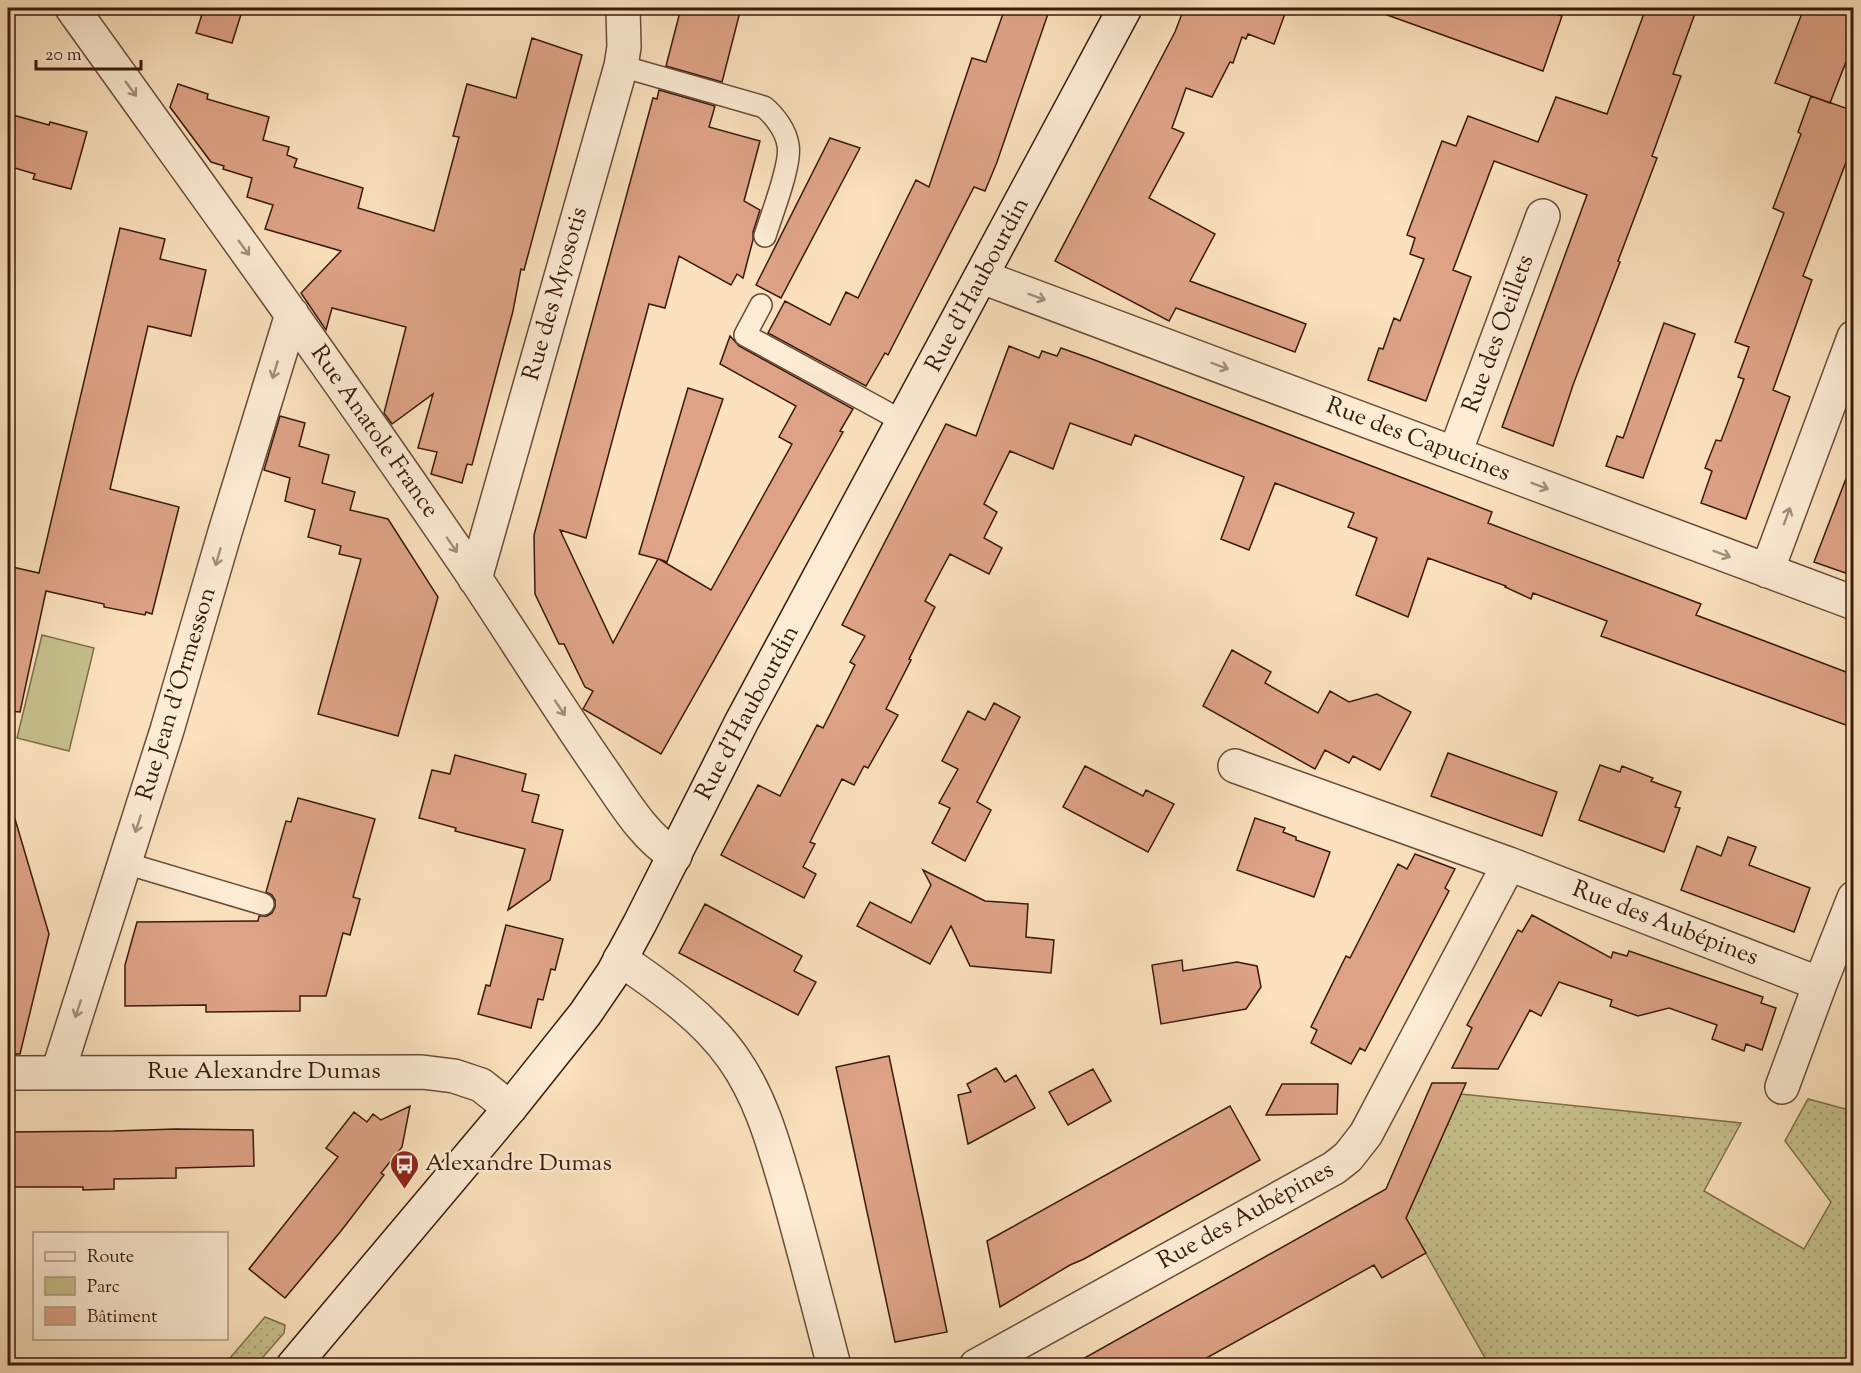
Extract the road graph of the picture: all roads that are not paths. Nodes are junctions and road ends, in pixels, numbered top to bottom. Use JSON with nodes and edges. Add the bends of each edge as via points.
{"nodes":[{"id":1,"x":72,"y":8,"type":"edge"},
{"id":2,"x":623,"y":8,"type":"edge"},
{"id":3,"x":1125,"y":8,"type":"edge"},
{"id":4,"x":621,"y":66,"type":"junction"},
{"id":5,"x":1543,"y":216,"type":"dead end"},
{"id":6,"x":765,"y":236,"type":"dead end"},
{"id":7,"x":982,"y":277,"type":"junction"},
{"id":8,"x":761,"y":305,"type":"dead end"},
{"id":9,"x":292,"y":314,"type":"junction"},
{"id":10,"x":1854,"y":338,"type":"edge"},
{"id":11,"x":904,"y":422,"type":"junction"},
{"id":12,"x":1455,"y":453,"type":"junction"},
{"id":13,"x":1767,"y":571,"type":"junction"},
{"id":14,"x":475,"y":579,"type":"junction"},
{"id":15,"x":1854,"y":603,"type":"edge"},
{"id":16,"x":1235,"y":766,"type":"dead end"},
{"id":17,"x":675,"y":856,"type":"junction"},
{"id":18,"x":125,"y":863,"type":"junction"},
{"id":19,"x":1509,"y":864,"type":"junction"},
{"id":20,"x":1854,"y":897,"type":"edge"},
{"id":21,"x":263,"y":904,"type":"dead end"},
{"id":22,"x":620,"y":959,"type":"junction"},
{"id":23,"x":1820,"y":984,"type":"junction"},
{"id":24,"x":58,"y":1072,"type":"junction"},
{"id":25,"x":8,"y":1073,"type":"edge"},
{"id":26,"x":1782,"y":1087,"type":"dead end"},
{"id":27,"x":510,"y":1108,"type":"junction"},
{"id":28,"x":293,"y":1365,"type":"edge"},
{"id":29,"x":834,"y":1365,"type":"edge"},
{"id":30,"x":976,"y":1365,"type":"edge"}],
"edges":[{"from":1,"to":9,"type":"street","name":"Rue Anatole France","one_way":true},
{"from":2,"to":4,"type":"street","name":"Rue des Myosotis"},
{"from":3,"to":7,"type":"street","name":"Rue d'Haubourdin"},
{"from":4,"to":6,"type":"lane","via":[[764,107],[774,115],[789,145],[788,160]]},
{"from":4,"to":14,"type":"street","name":"Rue des Myosotis"},
{"from":5,"to":12,"type":"street","name":"Rue des Oeillets"},
{"from":7,"to":11,"type":"street","name":"Rue d'Haubourdin"},
{"from":7,"to":12,"type":"street","name":"Rue des Capucines","one_way":true},
{"from":8,"to":11,"type":"lane","via":[[745,335]]},
{"from":9,"to":14,"type":"street","name":"Rue Anatole France","one_way":true},
{"from":9,"to":18,"type":"street","name":"Rue Jean d'Ormesson","one_way":true},
{"from":13,"to":10,"type":"street","one_way":true},
{"from":11,"to":17,"type":"street","name":"Rue d'Haubourdin","via":[[742,721]]},
{"from":12,"to":13,"type":"street","name":"Rue des Capucines","one_way":true},
{"from":13,"to":15,"type":"street","name":"Rue des Capucines"},
{"from":14,"to":17,"type":"street","name":"Rue Anatole France","one_way":true,"via":[[645,831]]},
{"from":16,"to":19,"type":"street","name":"Rue des Aubépines"},
{"from":17,"to":22,"type":"street","name":"Rue d'Haubourdin"},
{"from":18,"to":21,"type":"lane"},
{"from":18,"to":24,"type":"street","name":"Rue Jean d'Ormesson","one_way":true},
{"from":19,"to":23,"type":"street","name":"Rue des Aubépines"},
{"from":19,"to":30,"type":"street","name":"Rue des Aubépines","via":[[1366,1134],[1348,1157]]},
{"from":20,"to":23,"type":"street"},
{"from":22,"to":27,"type":"street","name":"Rue d'Haubourdin","via":[[585,1014]]},
{"from":22,"to":29,"type":"street","via":[[715,1035],[754,1092],[774,1144]]},
{"from":23,"to":26,"type":"street"},
{"from":24,"to":25,"type":"street","name":"Rue Alexandre Dumas"},
{"from":24,"to":27,"type":"street","name":"Rue Alexandre Dumas","via":[[422,1072],[481,1085]]},
{"from":27,"to":28,"type":"street","name":"Rue d'Haubourdin"}]}
